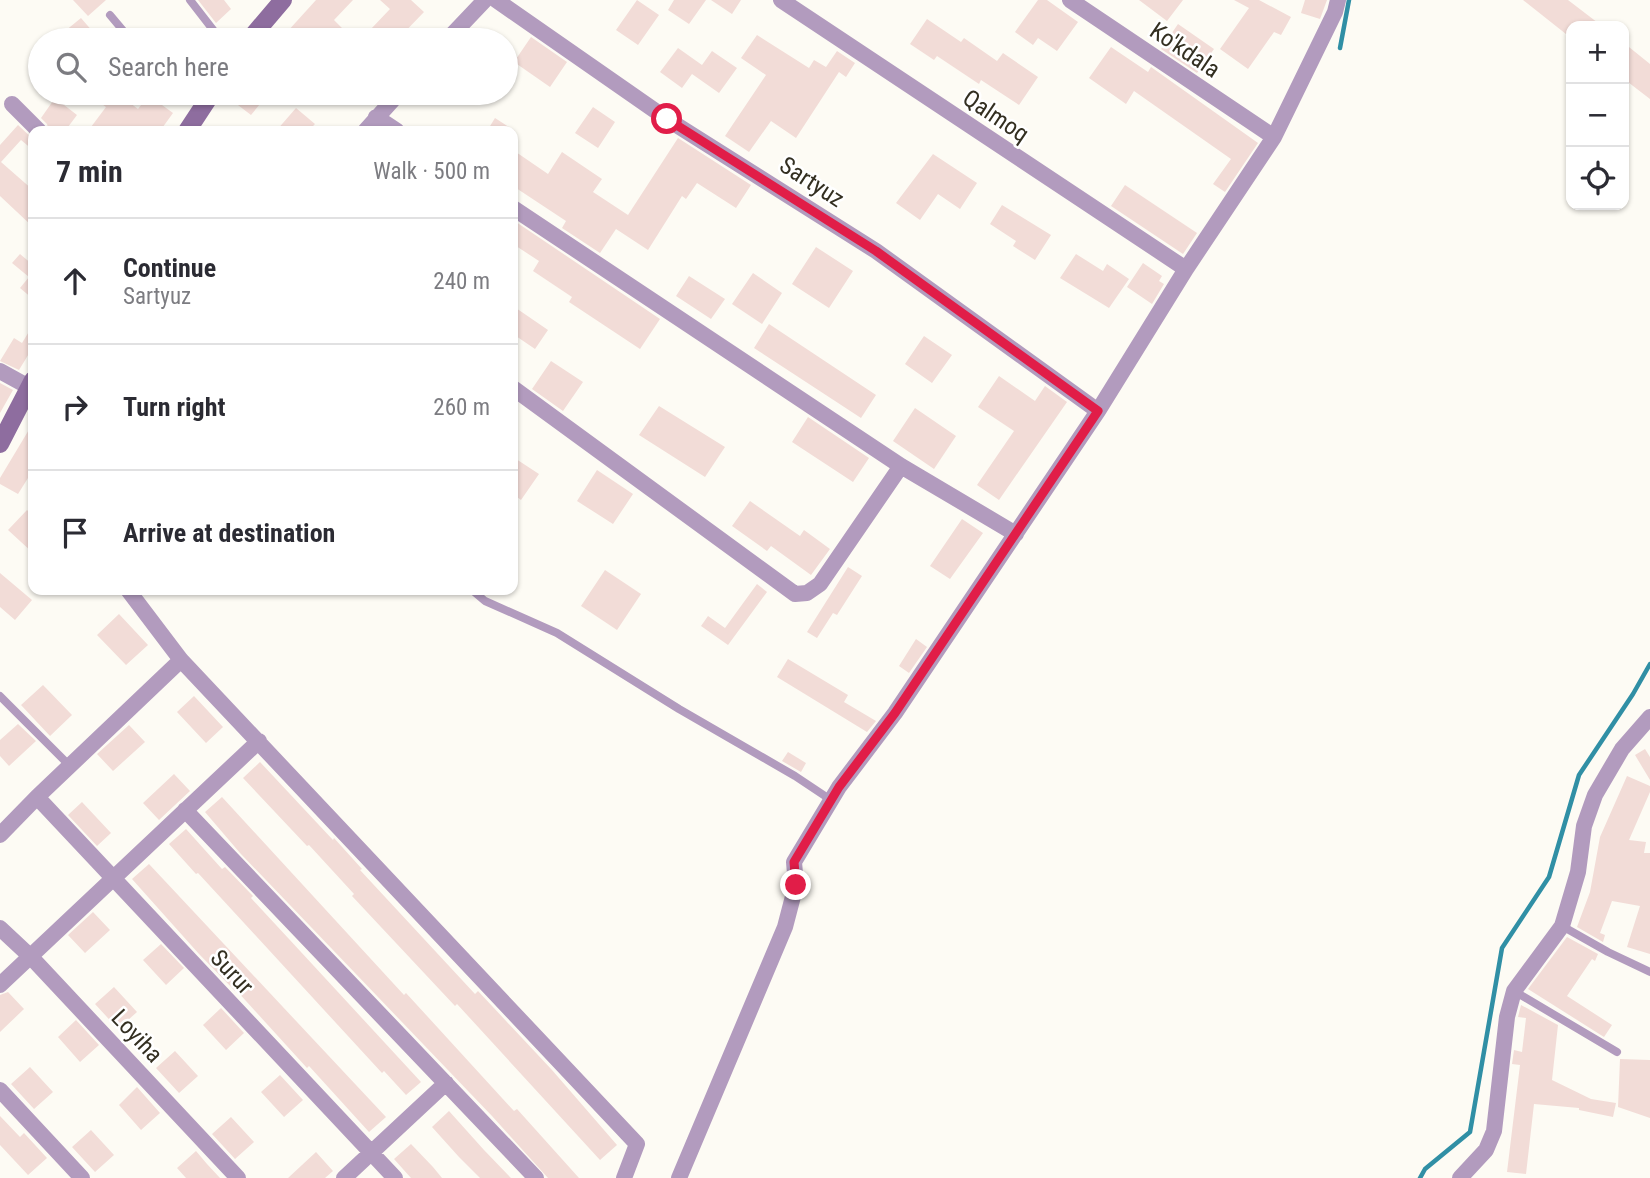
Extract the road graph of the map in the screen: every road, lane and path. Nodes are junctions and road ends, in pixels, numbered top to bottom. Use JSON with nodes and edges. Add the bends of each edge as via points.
{"nodes":[{"id":1,"x":190,"y":0,"type":"edge"},
{"id":2,"x":283,"y":0,"type":"edge"},
{"id":3,"x":485,"y":0,"type":"edge"},
{"id":4,"x":496,"y":0,"type":"edge"},
{"id":5,"x":781,"y":0,"type":"edge"},
{"id":6,"x":1070,"y":0,"type":"edge"},
{"id":7,"x":1338,"y":0,"type":"edge"},
{"id":8,"x":110,"y":15,"type":"dead end"},
{"id":9,"x":121,"y":28,"type":"edge"},
{"id":10,"x":211,"y":28,"type":"edge"},
{"id":11,"x":259,"y":28,"type":"edge"},
{"id":12,"x":458,"y":28,"type":"edge"},
{"id":13,"x":12,"y":104,"type":"dead end"},
{"id":14,"x":204,"y":105,"type":"edge"},
{"id":15,"x":388,"y":105,"type":"edge"},
{"id":16,"x":376,"y":117,"type":"junction"},
{"id":17,"x":34,"y":126,"type":"edge"},
{"id":18,"x":190,"y":126,"type":"edge"},
{"id":19,"x":369,"y":126,"type":"edge"},
{"id":20,"x":390,"y":126,"type":"edge"},
{"id":21,"x":1274,"y":137,"type":"junction"},
{"id":22,"x":518,"y":211,"type":"edge"},
{"id":23,"x":1186,"y":269,"type":"junction"},
{"id":24,"x":0,"y":371,"type":"edge"},
{"id":25,"x":28,"y":383,"type":"edge"},
{"id":26,"x":28,"y":390,"type":"edge"},
{"id":27,"x":518,"y":392,"type":"edge"},
{"id":28,"x":1098,"y":411,"type":"junction"},
{"id":29,"x":0,"y":444,"type":"edge"},
{"id":30,"x":901,"y":466,"type":"junction"},
{"id":31,"x":1016,"y":534,"type":"junction"},
{"id":32,"x":132,"y":595,"type":"edge"},
{"id":33,"x":478,"y":595,"type":"edge"},
{"id":34,"x":181,"y":660,"type":"junction"},
{"id":35,"x":0,"y":696,"type":"edge"},
{"id":36,"x":1649,"y":720,"type":"edge"},
{"id":37,"x":259,"y":741,"type":"junction"},
{"id":38,"x":70,"y":766,"type":"junction"},
{"id":39,"x":37,"y":797,"type":"junction"},
{"id":40,"x":831,"y":800,"type":"junction"},
{"id":41,"x":186,"y":810,"type":"junction"},
{"id":42,"x":0,"y":835,"type":"edge"},
{"id":43,"x":114,"y":879,"type":"junction"},
{"id":44,"x":1562,"y":926,"type":"junction"},
{"id":45,"x":0,"y":928,"type":"edge"},
{"id":46,"x":31,"y":957,"type":"junction"},
{"id":47,"x":1650,"y":972,"type":"edge"},
{"id":48,"x":0,"y":985,"type":"edge"},
{"id":49,"x":1514,"y":991,"type":"junction"},
{"id":50,"x":1617,"y":1052,"type":"dead end"},
{"id":51,"x":446,"y":1083,"type":"junction"},
{"id":52,"x":0,"y":1090,"type":"edge"},
{"id":53,"x":371,"y":1153,"type":"junction"},
{"id":54,"x":82,"y":1178,"type":"edge"},
{"id":55,"x":238,"y":1178,"type":"edge"},
{"id":56,"x":344,"y":1178,"type":"edge"},
{"id":57,"x":394,"y":1178,"type":"edge"},
{"id":58,"x":536,"y":1178,"type":"edge"},
{"id":59,"x":624,"y":1178,"type":"edge"},
{"id":60,"x":679,"y":1178,"type":"edge"},
{"id":61,"x":1460,"y":1178,"type":"edge"}],
"edges":[{"from":1,"to":10,"type":"lane"},
{"from":2,"to":11,"type":"main road"},
{"from":3,"to":12,"type":"street"},
{"from":4,"to":28,"type":"street","name":"Sartyuz","via":[[667,119],[876,251]]},
{"from":5,"to":23,"type":"street","name":"Qalmoq"},
{"from":6,"to":21,"type":"street","name":"Ko'kdala"},
{"from":7,"to":21,"type":"street"},
{"from":8,"to":9,"type":"lane"},
{"from":13,"to":17,"type":"street"},
{"from":14,"to":18,"type":"main road"},
{"from":15,"to":16,"type":"street"},
{"from":16,"to":19,"type":"street"},
{"from":16,"to":20,"type":"street"},
{"from":21,"to":23,"type":"street"},
{"from":22,"to":30,"type":"street"},
{"from":23,"to":28,"type":"street"},
{"from":24,"to":25,"type":"street"},
{"from":26,"to":29,"type":"main road"},
{"from":27,"to":30,"type":"street","via":[[795,594],[807,593],[820,584]]},
{"from":28,"to":31,"type":"street"},
{"from":30,"to":31,"type":"street"},
{"from":31,"to":40,"type":"street"},
{"from":32,"to":34,"type":"street"},
{"from":33,"to":40,"type":"lane","via":[[558,633]]},
{"from":34,"to":37,"type":"street"},
{"from":34,"to":38,"type":"street"},
{"from":35,"to":38,"type":"lane"},
{"from":36,"to":44,"type":"street","via":[[1622,749],[1595,795]]},
{"from":37,"to":41,"type":"street"},
{"from":37,"to":59,"type":"street","via":[[637,1144]]},
{"from":38,"to":39,"type":"street"},
{"from":39,"to":42,"type":"street"},
{"from":39,"to":43,"type":"street","name":"Surur"},
{"from":40,"to":60,"type":"street","via":[[794,862],[796,885],[785,926]]},
{"from":41,"to":43,"type":"street"},
{"from":41,"to":51,"type":"street"},
{"from":43,"to":46,"type":"street"},
{"from":43,"to":53,"type":"street","name":"Surur"},
{"from":44,"to":47,"type":"lane"},
{"from":44,"to":49,"type":"street"},
{"from":45,"to":46,"type":"street","name":"Loyiha"},
{"from":46,"to":48,"type":"street"},
{"from":46,"to":55,"type":"street","name":"Loyiha"},
{"from":49,"to":50,"type":"lane"},
{"from":49,"to":61,"type":"street","via":[[1494,1131],[1476,1164]]},
{"from":51,"to":53,"type":"street"},
{"from":51,"to":58,"type":"street"},
{"from":52,"to":54,"type":"street"},
{"from":53,"to":56,"type":"street"},
{"from":53,"to":57,"type":"street","name":"Surur"}]}
